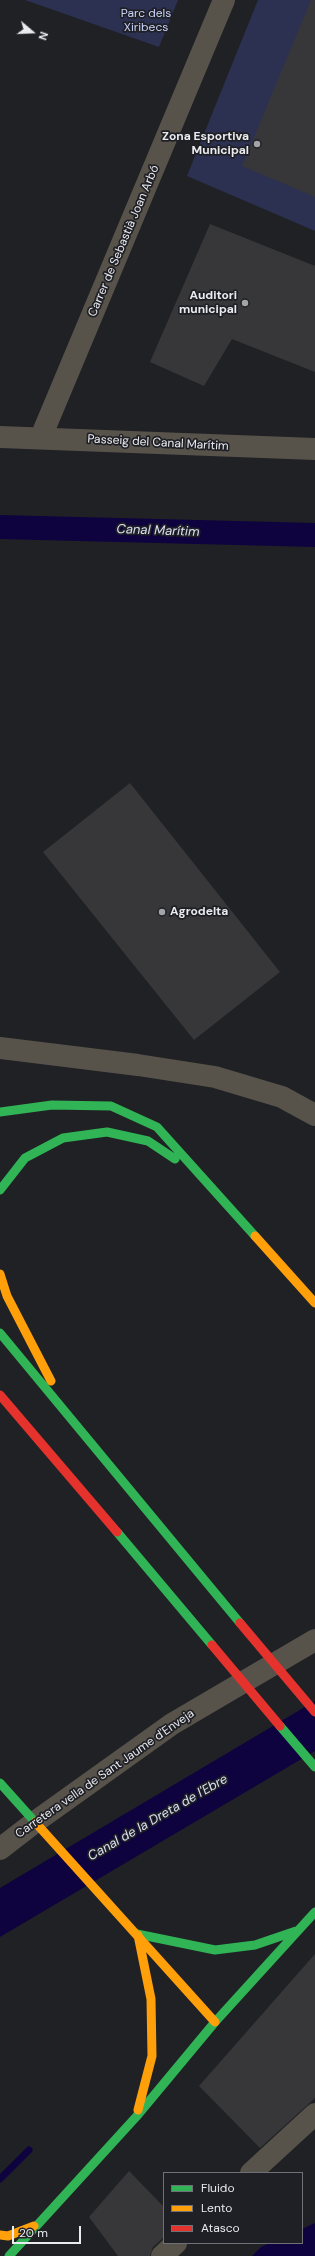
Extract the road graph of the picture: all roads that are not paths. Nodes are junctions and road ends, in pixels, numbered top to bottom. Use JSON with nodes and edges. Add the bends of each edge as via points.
{"nodes":[{"id":1,"x":224,"y":0,"type":"edge"},
{"id":2,"x":0,"y":437,"type":"edge"},
{"id":3,"x":41,"y":437,"type":"junction"},
{"id":4,"x":315,"y":449,"type":"edge"},
{"id":5,"x":0,"y":1048,"type":"edge"},
{"id":6,"x":0,"y":1112,"type":"edge"},
{"id":7,"x":315,"y":1115,"type":"edge"},
{"id":8,"x":198,"y":1174,"type":"junction"},
{"id":9,"x":0,"y":1190,"type":"edge"},
{"id":10,"x":0,"y":1274,"type":"edge"},
{"id":11,"x":315,"y":1303,"type":"edge"},
{"id":12,"x":0,"y":1333,"type":"edge"},
{"id":13,"x":0,"y":1395,"type":"edge"},
{"id":14,"x":0,"y":1402,"type":"edge"},
{"id":15,"x":16,"y":1414,"type":"junction"},
{"id":16,"x":72,"y":1421,"type":"junction"},
{"id":17,"x":315,"y":1640,"type":"edge"},
{"id":18,"x":315,"y":1712,"type":"edge"},
{"id":19,"x":315,"y":1766,"type":"edge"},
{"id":20,"x":0,"y":1783,"type":"edge"},
{"id":21,"x":41,"y":1829,"type":"junction"},
{"id":22,"x":0,"y":1849,"type":"edge"},
{"id":23,"x":315,"y":1912,"type":"edge"},
{"id":24,"x":299,"y":1930,"type":"junction"},
{"id":25,"x":137,"y":1934,"type":"junction"},
{"id":26,"x":215,"y":2022,"type":"junction"},
{"id":27,"x":315,"y":2114,"type":"edge"},
{"id":28,"x":136,"y":2117,"type":"junction"},
{"id":29,"x":252,"y":2172,"type":"edge"},
{"id":30,"x":39,"y":2224,"type":"junction"},
{"id":31,"x":0,"y":2235,"type":"edge"},
{"id":32,"x":175,"y":2244,"type":"edge"},
{"id":33,"x":9,"y":2256,"type":"edge"},
{"id":34,"x":162,"y":2256,"type":"edge"}],
"edges":[{"from":1,"to":3,"type":"street","name":"Carrer de Sebastià Joan Arbó"},
{"from":2,"to":3,"type":"street","name":"Passeig del Canal Marítim"},
{"from":3,"to":4,"type":"street","name":"Passeig del Canal Marítim"},
{"from":5,"to":7,"type":"street","via":[[215,1077],[282,1096]]},
{"from":6,"to":8,"type":"main road","via":[[52,1105],[111,1106],[157,1127]]},
{"from":8,"to":9,"type":"main road","via":[[148,1141],[107,1132],[63,1138],[25,1158]]},
{"from":8,"to":11,"type":"main road"},
{"from":10,"to":16,"type":"main road","via":[[7,1296]]},
{"from":12,"to":16,"type":"main road"},
{"from":13,"to":15,"type":"main road"},
{"from":14,"to":15,"type":"main road"},
{"from":15,"to":19,"type":"main road","bridge":true},
{"from":16,"to":18,"type":"main road","bridge":true},
{"from":17,"to":21,"type":"street","name":"Carretera vella de Sant Jaume d'Enveja","via":[[172,1724]]},
{"from":20,"to":21,"type":"main road"},
{"from":21,"to":22,"type":"street","name":"Carretera vella de Sant Jaume d'Enveja"},
{"from":21,"to":25,"type":"main road"},
{"from":23,"to":24,"type":"main road"},
{"from":24,"to":25,"type":"main road","via":[[255,1945],[215,1950]]},
{"from":24,"to":26,"type":"main road"},
{"from":25,"to":26,"type":"main road"},
{"from":25,"to":28,"type":"main road","via":[[151,2000],[152,2056]]},
{"from":26,"to":28,"type":"main road"},
{"from":27,"to":29,"type":"street"},
{"from":28,"to":30,"type":"main road"},
{"from":30,"to":31,"type":"main road","via":[[8,2236]]},
{"from":30,"to":33,"type":"main road"},
{"from":32,"to":34,"type":"street"}]}
